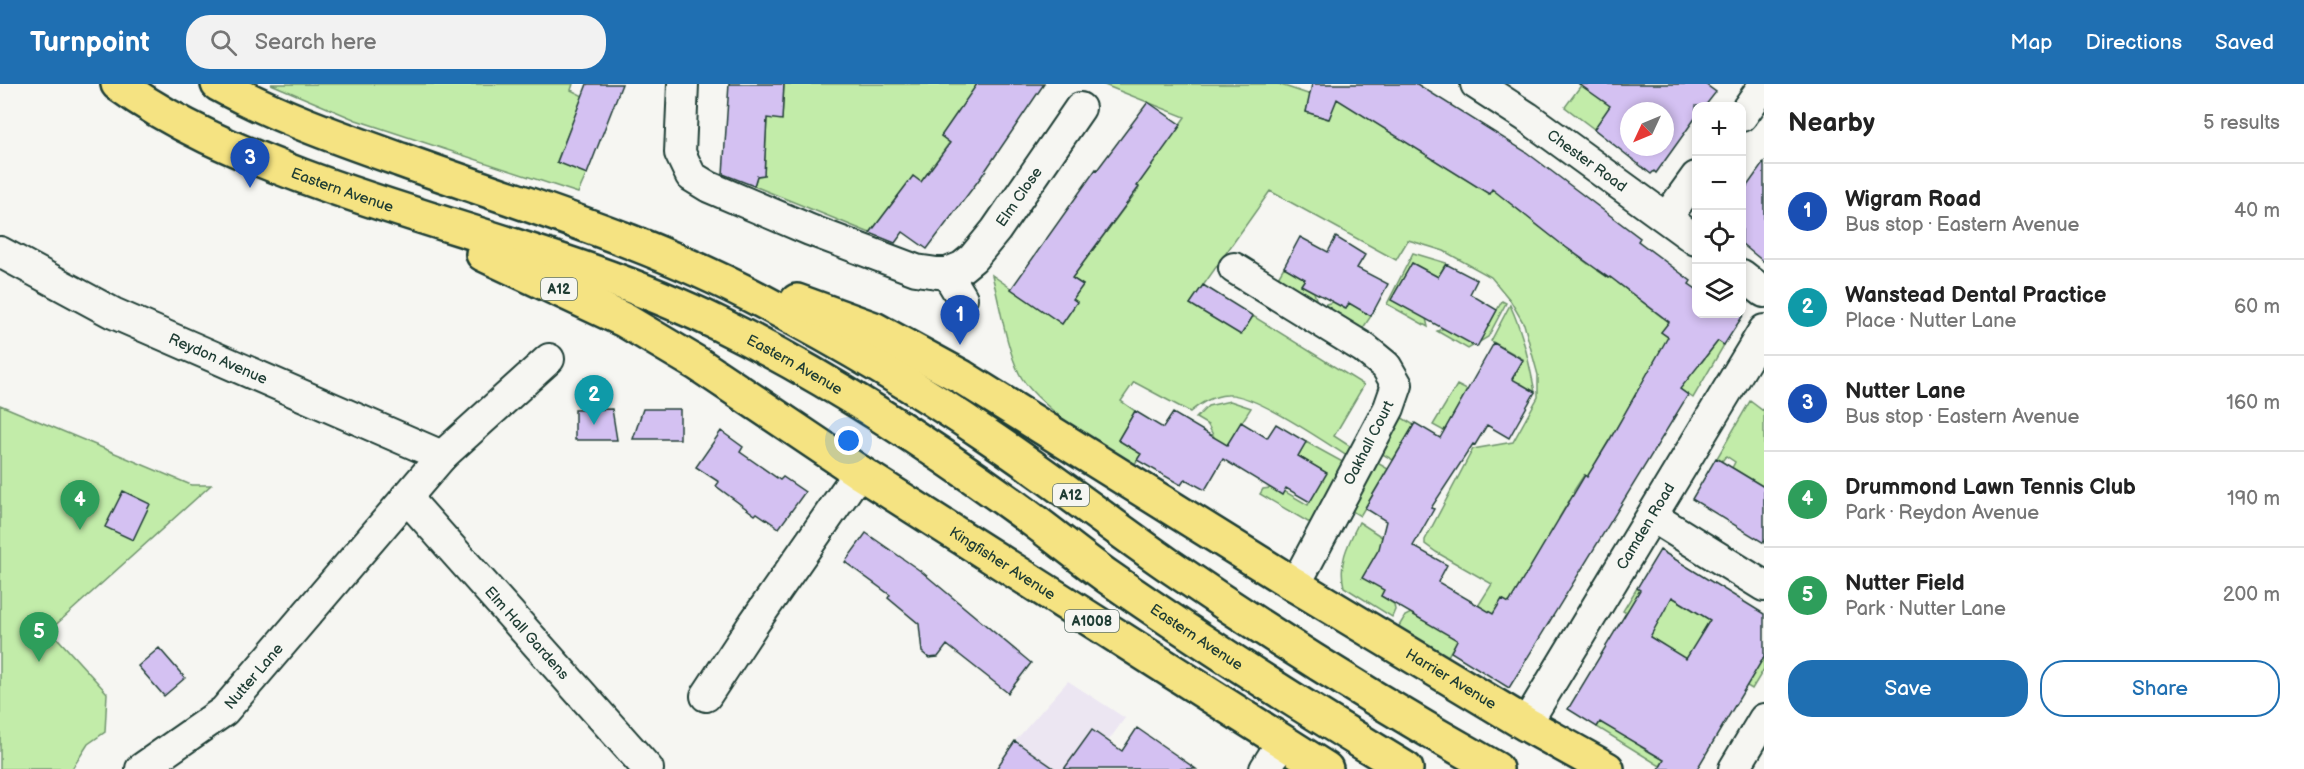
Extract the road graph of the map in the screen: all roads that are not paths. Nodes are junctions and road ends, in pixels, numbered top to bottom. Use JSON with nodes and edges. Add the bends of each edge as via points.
{"nodes":[{"id":1,"x":118,"y":84,"type":"edge"},
{"id":2,"x":218,"y":84,"type":"edge"},
{"id":3,"x":683,"y":84,"type":"edge"},
{"id":4,"x":1476,"y":84,"type":"edge"},
{"id":5,"x":1764,"y":86,"type":"edge"},
{"id":6,"x":1080,"y":108,"type":"dead end"},
{"id":7,"x":1746,"y":111,"type":"edge"},
{"id":8,"x":1692,"y":183,"type":"edge"},
{"id":9,"x":350,"y":194,"type":"junction"},
{"id":10,"x":1667,"y":217,"type":"junction"},
{"id":11,"x":1692,"y":237,"type":"edge"},
{"id":12,"x":634,"y":242,"type":"junction"},
{"id":13,"x":0,"y":252,"type":"edge"},
{"id":14,"x":1234,"y":268,"type":"dead end"},
{"id":15,"x":1746,"y":278,"type":"edge"},
{"id":16,"x":1764,"y":292,"type":"edge"},
{"id":17,"x":1764,"y":330,"type":"edge"},
{"id":18,"x":549,"y":359,"type":"dead end"},
{"id":19,"x":442,"y":456,"type":"junction"},
{"id":20,"x":859,"y":472,"type":"junction"},
{"id":21,"x":406,"y":497,"type":"junction"},
{"id":22,"x":1653,"y":517,"type":"junction"},
{"id":23,"x":1295,"y":585,"type":"junction"},
{"id":24,"x":1764,"y":586,"type":"edge"},
{"id":25,"x":706,"y":696,"type":"dead end"},
{"id":26,"x":1764,"y":719,"type":"edge"},
{"id":27,"x":1526,"y":724,"type":"junction"},
{"id":28,"x":1274,"y":756,"type":"edge"},
{"id":29,"x":141,"y":769,"type":"edge"},
{"id":30,"x":648,"y":769,"type":"edge"},
{"id":31,"x":1326,"y":769,"type":"edge"},
{"id":32,"x":1406,"y":769,"type":"edge"},
{"id":33,"x":1496,"y":769,"type":"edge"},
{"id":34,"x":1607,"y":769,"type":"edge"},
{"id":35,"x":1734,"y":769,"type":"edge"}],
"edges":[{"from":1,"to":9,"type":"main road","name":"Eastern Avenue","number":"A12","via":[[195,130],[250,156]]},
{"from":2,"to":12,"type":"main road","number":"A12","via":[[347,141]]},
{"from":3,"to":6,"type":"street","name":"Elm Close","via":[[680,153],[691,176],[810,230],[955,286],[962,267],[996,230]]},
{"from":4,"to":10,"type":"street","name":"Chester Road"},
{"from":5,"to":7,"type":"street"},
{"from":8,"to":10,"type":"street"},
{"from":9,"to":20,"type":"main road","number":"A12","via":[[624,320],[698,364]]},
{"from":9,"to":32,"type":"main road","name":"Eastern Avenue","number":"A12","via":[[584,267],[672,302],[794,363],[965,471],[1209,647]]},
{"from":10,"to":11,"type":"street","name":"Chester Road"},
{"from":12,"to":23,"type":"main road","number":"A12","via":[[874,329],[962,377]]},
{"from":12,"to":33,"type":"main road","number":"A12","via":[[758,299],[883,369],[990,437],[1275,635]]},
{"from":13,"to":19,"type":"street","name":"Reydon Avenue","via":[[113,313]]},
{"from":14,"to":23,"type":"street","name":"Oakhall Court","via":[[1364,348],[1386,366],[1397,385],[1389,408]]},
{"from":15,"to":16,"type":"street"},
{"from":17,"to":22,"type":"street","name":"Camden Road"},
{"from":18,"to":19,"type":"street","name":"Nutter Lane"},
{"from":19,"to":21,"type":"street","name":"Nutter Lane"},
{"from":20,"to":25,"type":"street"},
{"from":20,"to":28,"type":"main road","name":"Kingfisher Avenue","number":"A1008"},
{"from":21,"to":29,"type":"street","name":"Nutter Lane","via":[[224,711]]},
{"from":21,"to":30,"type":"street","name":"Elm Hall Gardens"},
{"from":22,"to":24,"type":"street"},
{"from":22,"to":27,"type":"street","name":"Camden Road"},
{"from":23,"to":27,"type":"main road","name":"Harrier Avenue"},
{"from":26,"to":35,"type":"street"},
{"from":27,"to":34,"type":"main road","name":"Harrier Avenue"},
{"from":28,"to":31,"type":"main road","name":"Kingfisher Avenue","number":"A1008"}]}
